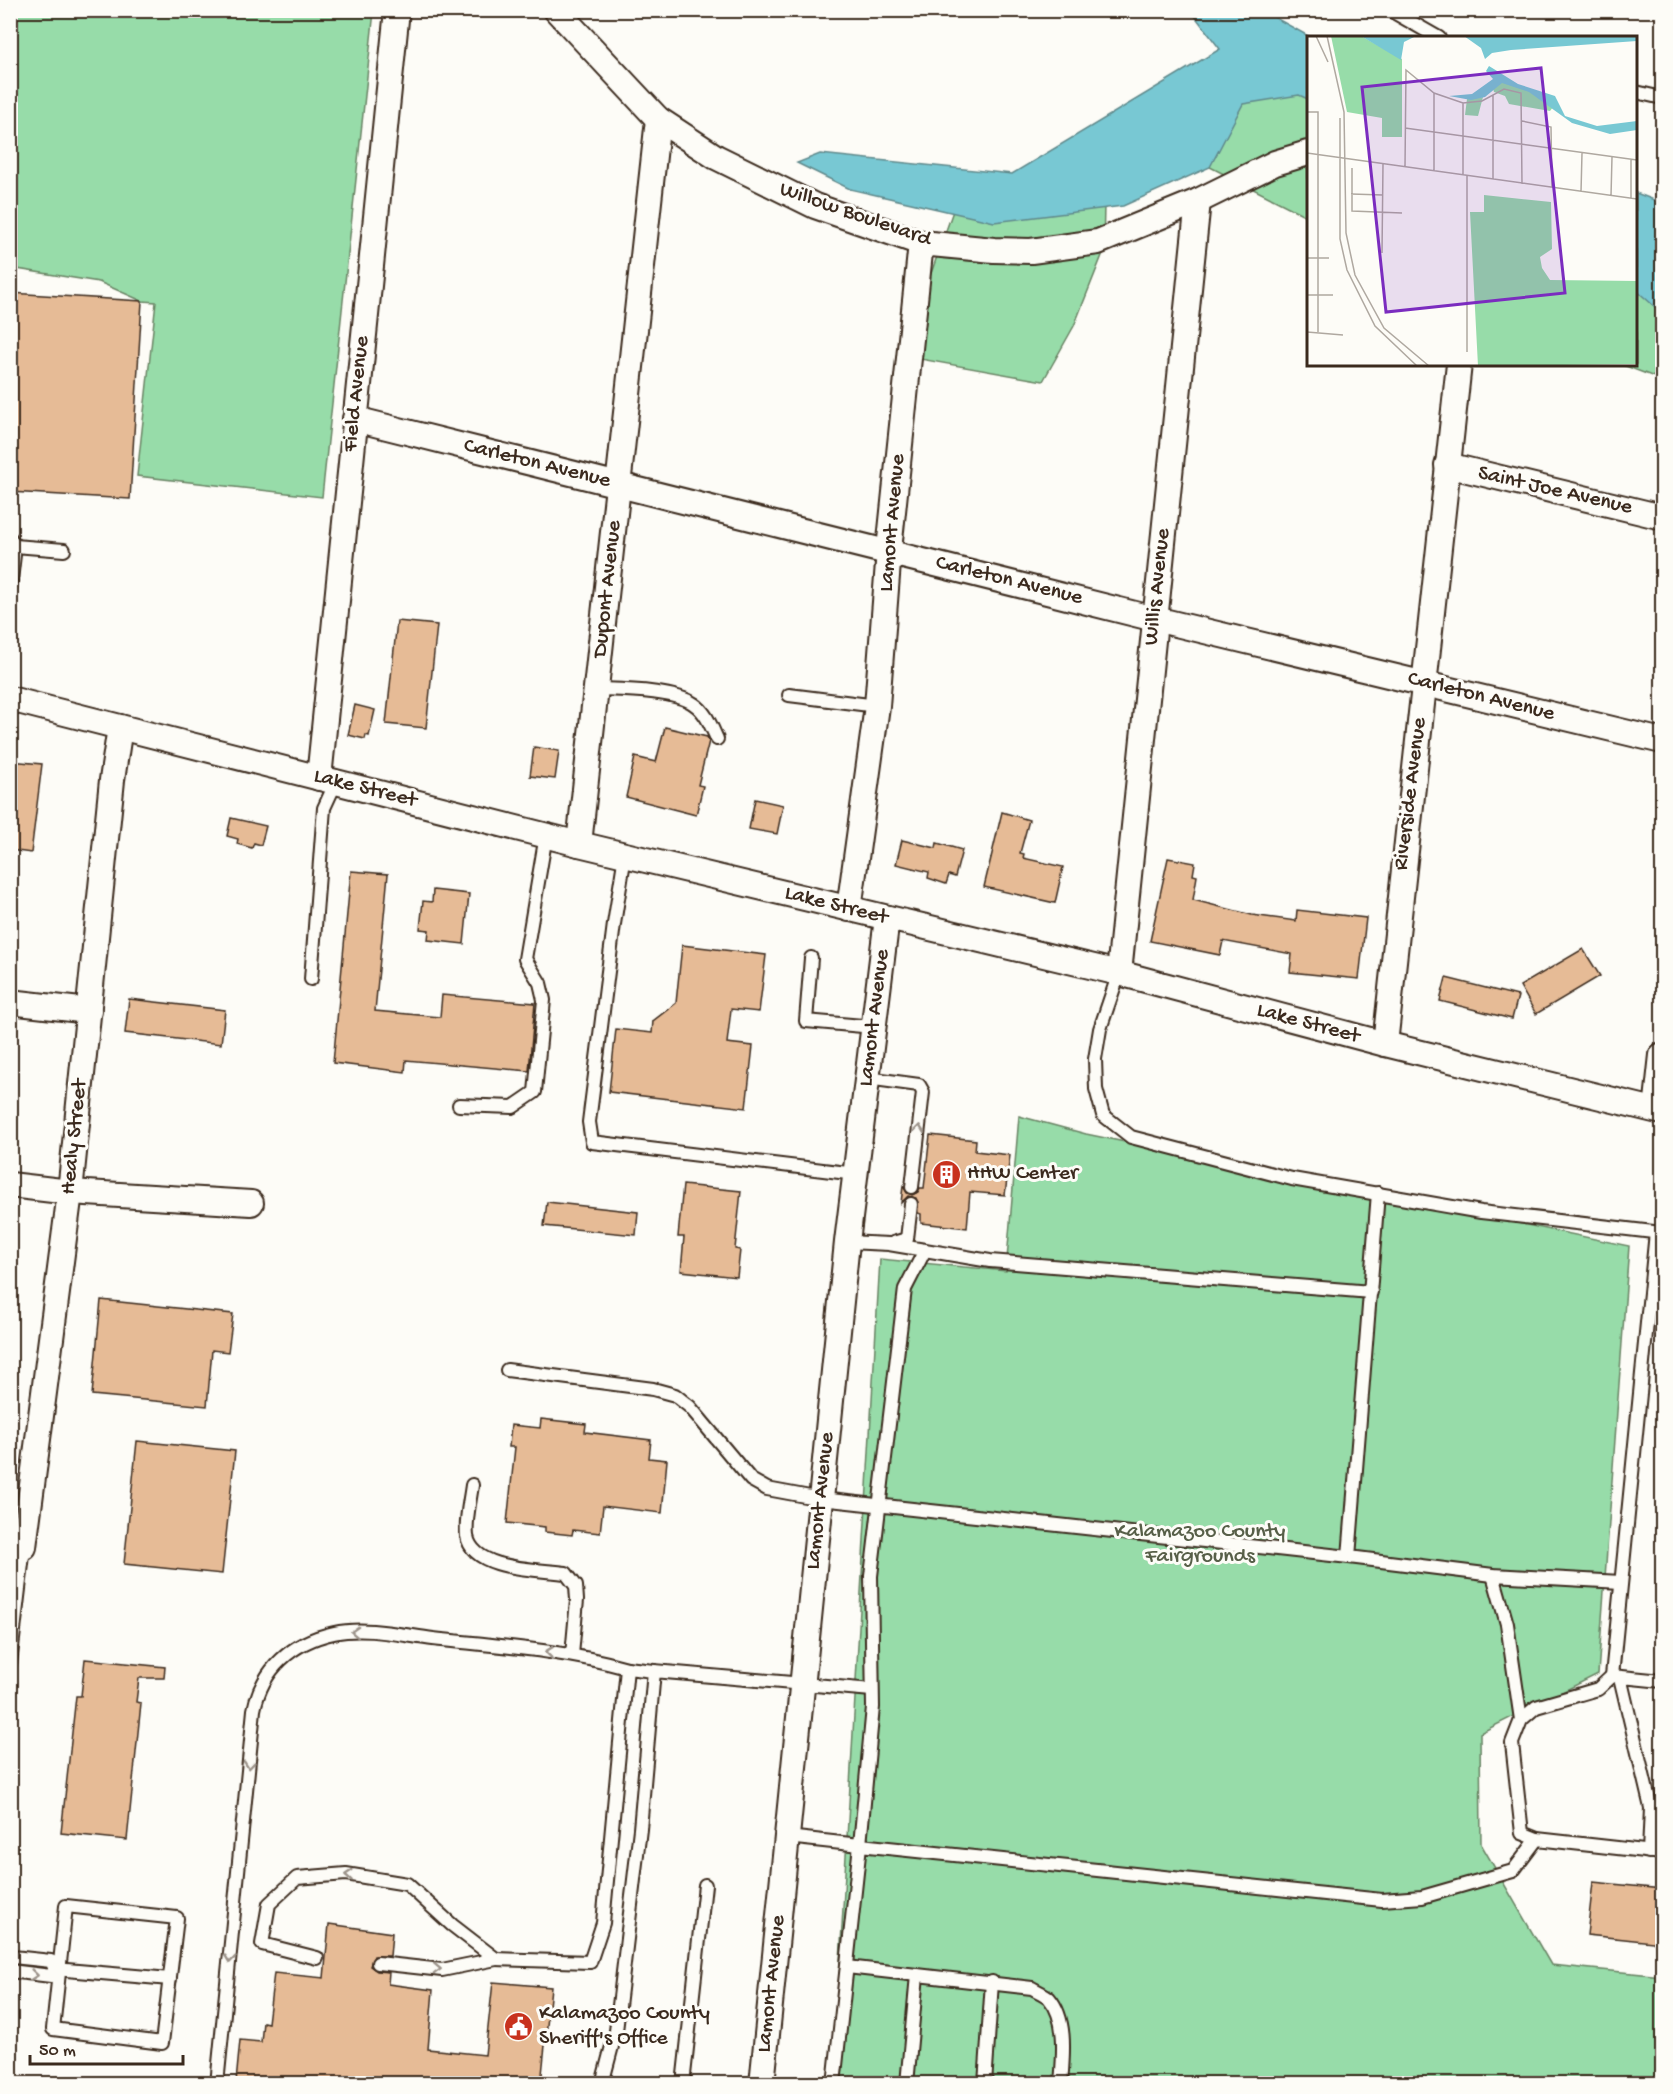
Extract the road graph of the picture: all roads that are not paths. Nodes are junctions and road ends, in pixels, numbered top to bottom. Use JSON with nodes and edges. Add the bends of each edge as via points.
{"nodes":[{"id":1,"x":397,"y":10,"type":"edge"},
{"id":2,"x":556,"y":10,"type":"edge"},
{"id":3,"x":1390,"y":10,"type":"edge"},
{"id":4,"x":1436,"y":36,"type":"edge"},
{"id":5,"x":1637,"y":92,"type":"edge"},
{"id":6,"x":1662,"y":98,"type":"edge"},
{"id":7,"x":658,"y":119,"type":"junction"},
{"id":8,"x":1307,"y":153,"type":"edge"},
{"id":9,"x":1198,"y":201,"type":"junction"},
{"id":10,"x":921,"y":243,"type":"junction"},
{"id":11,"x":1459,"y":366,"type":"edge"},
{"id":12,"x":355,"y":419,"type":"junction"},
{"id":13,"x":1447,"y":465,"type":"junction"},
{"id":14,"x":620,"y":484,"type":"junction"},
{"id":15,"x":1662,"y":517,"type":"edge"},
{"id":16,"x":13,"y":542,"type":"edge"},
{"id":17,"x":64,"y":550,"type":"dead end"},
{"id":18,"x":889,"y":550,"type":"junction"},
{"id":19,"x":10,"y":589,"type":"edge"},
{"id":20,"x":1155,"y":619,"type":"junction"},
{"id":21,"x":1424,"y":682,"type":"junction"},
{"id":22,"x":597,"y":689,"type":"junction"},
{"id":23,"x":789,"y":695,"type":"dead end"},
{"id":24,"x":10,"y":699,"type":"edge"},
{"id":25,"x":877,"y":706,"type":"junction"},
{"id":26,"x":120,"y":727,"type":"junction"},
{"id":27,"x":717,"y":739,"type":"dead end"},
{"id":28,"x":1662,"y":741,"type":"edge"},
{"id":29,"x":327,"y":780,"type":"junction"},
{"id":30,"x":546,"y":835,"type":"junction"},
{"id":31,"x":579,"y":844,"type":"junction"},
{"id":32,"x":625,"y":855,"type":"junction"},
{"id":33,"x":849,"y":909,"type":"junction"},
{"id":34,"x":887,"y":918,"type":"junction"},
{"id":35,"x":811,"y":958,"type":"dead end"},
{"id":36,"x":1119,"y":973,"type":"junction"},
{"id":37,"x":311,"y":979,"type":"dead end"},
{"id":38,"x":10,"y":1002,"type":"edge"},
{"id":39,"x":89,"y":1011,"type":"junction"},
{"id":40,"x":874,"y":1027,"type":"junction"},
{"id":41,"x":1384,"y":1044,"type":"junction"},
{"id":42,"x":1662,"y":1055,"type":"edge"},
{"id":43,"x":867,"y":1078,"type":"junction"},
{"id":44,"x":459,"y":1105,"type":"dead end"},
{"id":45,"x":1659,"y":1111,"type":"edge"},
{"id":46,"x":856,"y":1174,"type":"junction"},
{"id":47,"x":10,"y":1185,"type":"edge"},
{"id":48,"x":912,"y":1187,"type":"dead end"},
{"id":49,"x":70,"y":1192,"type":"junction"},
{"id":50,"x":1378,"y":1193,"type":"junction"},
{"id":51,"x":251,"y":1203,"type":"dead end"},
{"id":52,"x":910,"y":1204,"type":"dead end"},
{"id":53,"x":1659,"y":1232,"type":"edge"},
{"id":54,"x":848,"y":1242,"type":"junction"},
{"id":55,"x":889,"y":1244,"type":"junction"},
{"id":56,"x":925,"y":1250,"type":"junction"},
{"id":57,"x":1371,"y":1292,"type":"junction"},
{"id":58,"x":507,"y":1370,"type":"dead end"},
{"id":59,"x":472,"y":1485,"type":"dead end"},
{"id":60,"x":821,"y":1499,"type":"junction"},
{"id":61,"x":879,"y":1506,"type":"junction"},
{"id":62,"x":24,"y":1547,"type":"joint"},
{"id":63,"x":1349,"y":1557,"type":"junction"},
{"id":64,"x":1493,"y":1575,"type":"junction"},
{"id":65,"x":1621,"y":1582,"type":"junction"},
{"id":66,"x":572,"y":1654,"type":"junction"},
{"id":67,"x":10,"y":1664,"type":"edge"},
{"id":68,"x":627,"y":1668,"type":"junction"},
{"id":69,"x":654,"y":1671,"type":"junction"},
{"id":70,"x":1616,"y":1677,"type":"junction"},
{"id":71,"x":1662,"y":1681,"type":"edge"},
{"id":72,"x":803,"y":1683,"type":"junction"},
{"id":73,"x":872,"y":1690,"type":"junction"},
{"id":74,"x":1521,"y":1720,"type":"junction"},
{"id":75,"x":787,"y":1837,"type":"junction"},
{"id":76,"x":1536,"y":1839,"type":"junction"},
{"id":77,"x":860,"y":1845,"type":"junction"},
{"id":78,"x":1649,"y":1852,"type":"junction"},
{"id":79,"x":1662,"y":1853,"type":"edge"},
{"id":80,"x":705,"y":1885,"type":"dead end"},
{"id":81,"x":317,"y":1958,"type":"dead end"},
{"id":82,"x":10,"y":1959,"type":"edge"},
{"id":83,"x":496,"y":1959,"type":"junction"},
{"id":84,"x":378,"y":1963,"type":"dead end"},
{"id":85,"x":847,"y":1967,"type":"junction"},
{"id":86,"x":57,"y":1969,"type":"junction"},
{"id":87,"x":10,"y":1971,"type":"edge"},
{"id":88,"x":917,"y":1975,"type":"junction"},
{"id":89,"x":170,"y":1979,"type":"junction"},
{"id":90,"x":992,"y":1982,"type":"junction"},
{"id":91,"x":217,"y":2084,"type":"edge"},
{"id":92,"x":602,"y":2084,"type":"edge"},
{"id":93,"x":683,"y":2084,"type":"edge"},
{"id":94,"x":762,"y":2084,"type":"edge"},
{"id":95,"x":834,"y":2084,"type":"edge"},
{"id":96,"x":907,"y":2084,"type":"edge"},
{"id":97,"x":985,"y":2084,"type":"edge"},
{"id":98,"x":1061,"y":2084,"type":"edge"}],
"edges":[{"from":1,"to":12,"type":"street","name":"Field Avenue"},
{"from":2,"to":7,"type":"street","name":"Willow Boulevard"},
{"from":3,"to":4,"type":"lane"},
{"from":5,"to":6,"type":"lane"},
{"from":7,"to":10,"type":"street","name":"Willow Boulevard","via":[[765,183],[815,206]]},
{"from":7,"to":14,"type":"street","name":"Dupont Avenue"},
{"from":8,"to":9,"type":"street","name":"Willow Boulevard","via":[[1275,163]]},
{"from":9,"to":10,"type":"street","name":"Willow Boulevard","via":[[1098,242],[1070,247],[994,250]]},
{"from":9,"to":20,"type":"street","name":"Willis Avenue"},
{"from":10,"to":18,"type":"street","name":"Lamont Avenue"},
{"from":11,"to":13,"type":"street","name":"Riverside Avenue"},
{"from":12,"to":14,"type":"street","name":"Carleton Avenue"},
{"from":12,"to":29,"type":"street","name":"Field Avenue"},
{"from":13,"to":15,"type":"street","name":"Saint Joe Avenue"},
{"from":13,"to":21,"type":"street","name":"Riverside Avenue"},
{"from":14,"to":18,"type":"street","name":"Carleton Avenue"},
{"from":14,"to":22,"type":"street","name":"Dupont Avenue"},
{"from":16,"to":17,"type":"lane"},
{"from":16,"to":19,"type":"lane"},
{"from":18,"to":20,"type":"street","name":"Carleton Avenue"},
{"from":18,"to":25,"type":"street","name":"Lamont Avenue"},
{"from":20,"to":21,"type":"street","name":"Carleton Avenue"},
{"from":20,"to":36,"type":"street","name":"Willis Avenue"},
{"from":21,"to":28,"type":"street","name":"Carleton Avenue"},
{"from":21,"to":41,"type":"street","name":"Riverside Avenue"},
{"from":22,"to":27,"type":"lane","via":[[684,698],[707,718]]},
{"from":22,"to":31,"type":"street","name":"Dupont Avenue"},
{"from":23,"to":25,"type":"lane"},
{"from":24,"to":26,"type":"street","name":"Lake Street"},
{"from":25,"to":33,"type":"street","name":"Lamont Avenue"},
{"from":26,"to":29,"type":"street","name":"Lake Street"},
{"from":26,"to":39,"type":"street","name":"Healy Street"},
{"from":29,"to":30,"type":"street","name":"Lake Street"},
{"from":29,"to":37,"type":"lane"},
{"from":30,"to":31,"type":"street","name":"Lake Street"},
{"from":30,"to":44,"type":"lane","via":[[525,959],[540,983],[544,1000],[535,1092],[513,1107]]},
{"from":31,"to":32,"type":"street","name":"Lake Street"},
{"from":32,"to":33,"type":"street","name":"Lake Street"},
{"from":32,"to":46,"type":"lane","via":[[590,1122],[592,1142]]},
{"from":33,"to":34,"type":"street","name":"Lake Street"},
{"from":34,"to":36,"type":"street","name":"Lake Street"},
{"from":34,"to":40,"type":"street","name":"Lamont Avenue"},
{"from":35,"to":40,"type":"lane","via":[[807,1021]]},
{"from":36,"to":41,"type":"street","name":"Lake Street"},
{"from":36,"to":50,"type":"lane","via":[[1100,1029],[1095,1059],[1095,1089],[1103,1115],[1131,1137],[1292,1179]]},
{"from":38,"to":39,"type":"street"},
{"from":39,"to":49,"type":"street","name":"Healy Street"},
{"from":40,"to":43,"type":"street","name":"Lamont Avenue"},
{"from":41,"to":45,"type":"street","name":"Lake Street"},
{"from":42,"to":45,"type":"street"},
{"from":43,"to":46,"type":"street","name":"Lamont Avenue"},
{"from":48,"to":43,"type":"lane","one_way":true,"via":[[923,1092],[919,1085]]},
{"from":46,"to":54,"type":"street","name":"Lamont Avenue"},
{"from":47,"to":49,"type":"street"},
{"from":49,"to":51,"type":"street"},
{"from":49,"to":62,"type":"street","name":"Healy Street"},
{"from":50,"to":53,"type":"lane","via":[[1481,1212]]},
{"from":50,"to":57,"type":"lane"},
{"from":52,"to":55,"type":"lane","via":[[907,1239]]},
{"from":53,"to":65,"type":"lane"},
{"from":54,"to":55,"type":"lane"},
{"from":54,"to":60,"type":"street","name":"Lamont Avenue"},
{"from":55,"to":56,"type":"lane"},
{"from":56,"to":57,"type":"lane","via":[[990,1261]]},
{"from":56,"to":61,"type":"lane","via":[[905,1289]]},
{"from":57,"to":63,"type":"lane"},
{"from":58,"to":60,"type":"lane","via":[[675,1395],[690,1407],[751,1480],[767,1490]]},
{"from":59,"to":66,"type":"lane","via":[[467,1537],[483,1560],[566,1573],[576,1586]]},
{"from":60,"to":61,"type":"lane"},
{"from":60,"to":72,"type":"street","name":"Lamont Avenue"},
{"from":61,"to":63,"type":"lane"},
{"from":61,"to":73,"type":"lane","via":[[871,1576]]},
{"from":62,"to":67,"type":"lane"},
{"from":63,"to":64,"type":"lane"},
{"from":64,"to":65,"type":"lane"},
{"from":64,"to":74,"type":"lane","via":[[1509,1635]]},
{"from":65,"to":70,"type":"lane"},
{"from":66,"to":68,"type":"lane"},
{"from":66,"to":91,"type":"lane","one_way":true,"via":[[346,1631],[317,1638],[295,1649],[265,1678],[255,1710]]},
{"from":68,"to":69,"type":"lane"},
{"from":68,"to":83,"type":"lane","via":[[603,1923],[590,1962]]},
{"from":69,"to":72,"type":"lane"},
{"from":69,"to":92,"type":"lane","via":[[617,2019]]},
{"from":70,"to":71,"type":"lane"},
{"from":70,"to":74,"type":"lane","via":[[1598,1689],[1536,1707]]},
{"from":70,"to":78,"type":"lane","via":[[1651,1808]]},
{"from":72,"to":73,"type":"lane"},
{"from":72,"to":75,"type":"street","name":"Lamont Avenue"},
{"from":73,"to":77,"type":"lane"},
{"from":74,"to":76,"type":"lane","via":[[1512,1743],[1522,1833]]},
{"from":75,"to":77,"type":"lane"},
{"from":75,"to":94,"type":"street","name":"Lamont Avenue"},
{"from":76,"to":77,"type":"lane","via":[[1513,1871],[1422,1897],[1382,1900]]},
{"from":76,"to":78,"type":"lane"},
{"from":77,"to":85,"type":"lane"},
{"from":78,"to":79,"type":"lane"},
{"from":80,"to":93,"type":"lane"},
{"from":83,"to":81,"type":"lane","one_way":true,"via":[[407,1884],[346,1874],[297,1878],[269,1904],[262,1944]]},
{"from":82,"to":86,"type":"lane","via":[[51,1961]]},
{"from":84,"to":83,"type":"lane","one_way":true,"via":[[442,1970]]},
{"from":85,"to":88,"type":"lane"},
{"from":85,"to":95,"type":"lane"},
{"from":87,"to":86,"type":"lane","one_way":true,"via":[[51,1976]]},
{"from":86,"to":89,"type":"lane"},
{"from":86,"to":89,"type":"lane","via":[[53,2029],[162,2043]]},
{"from":86,"to":89,"type":"lane","via":[[66,1906],[177,1918]]},
{"from":88,"to":90,"type":"lane"},
{"from":88,"to":96,"type":"lane"},
{"from":90,"to":97,"type":"lane"},
{"from":90,"to":98,"type":"lane","via":[[1032,1988],[1048,1998],[1059,2021],[1063,2050]]}]}
